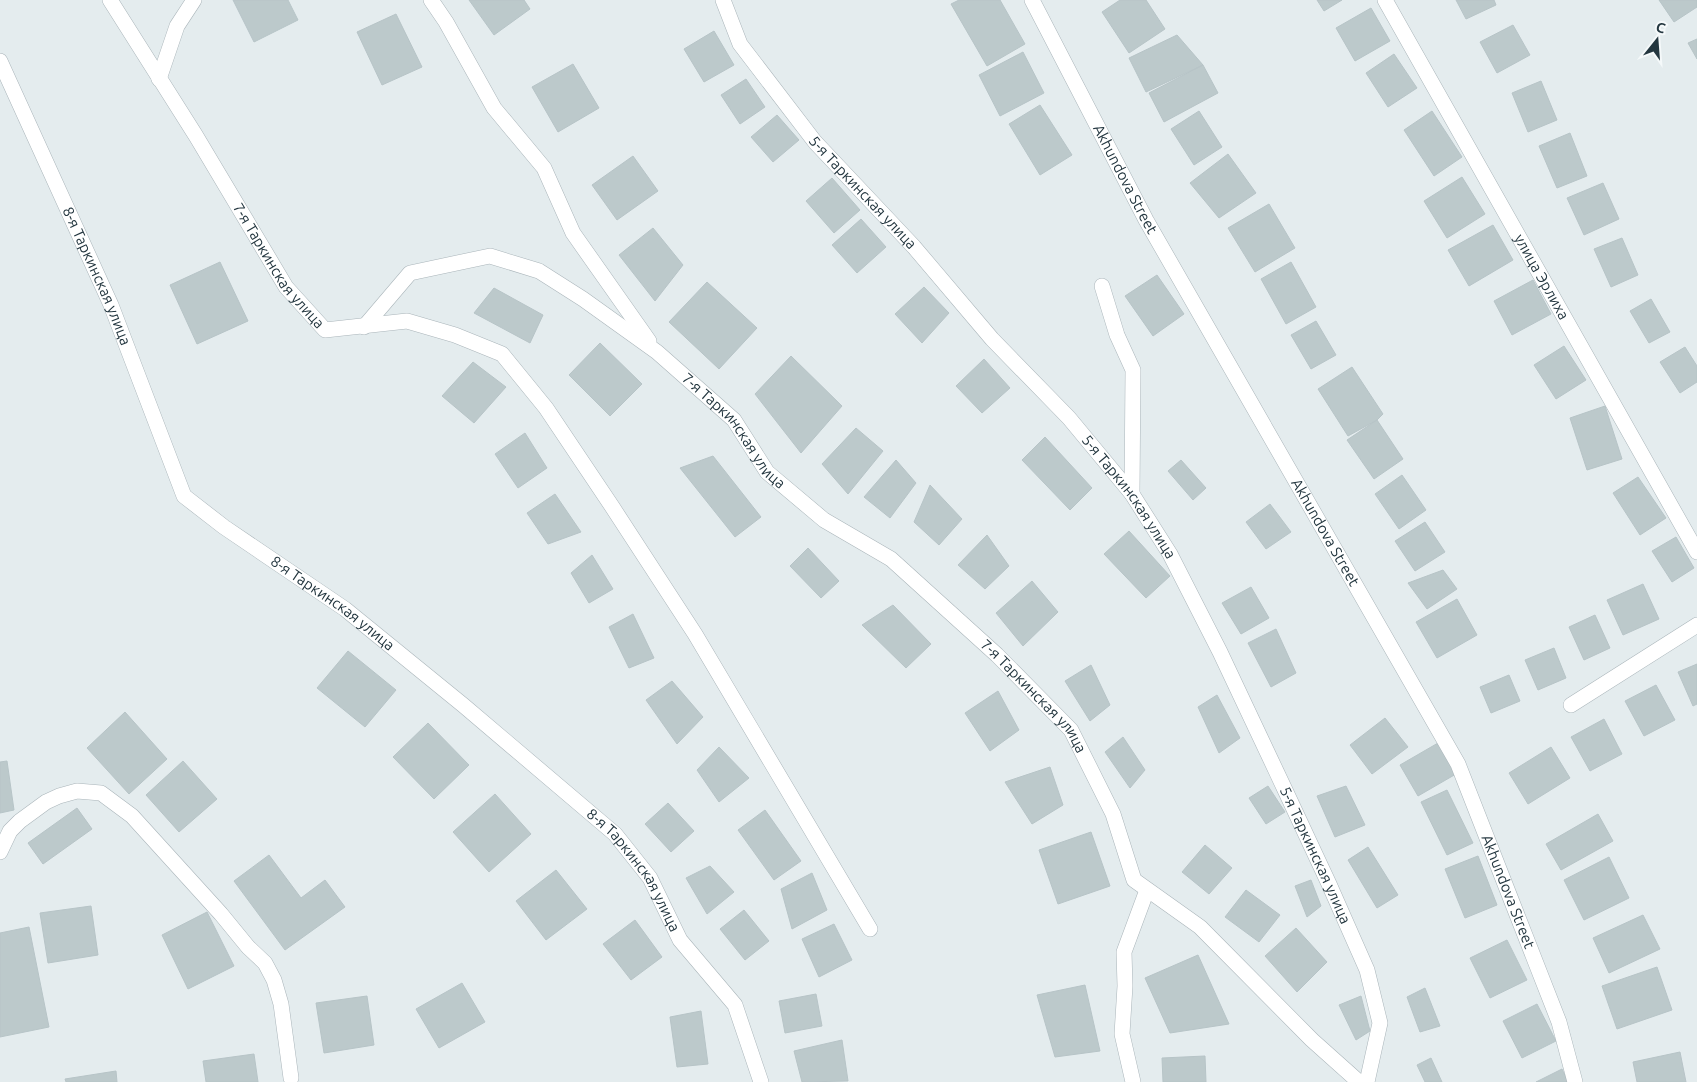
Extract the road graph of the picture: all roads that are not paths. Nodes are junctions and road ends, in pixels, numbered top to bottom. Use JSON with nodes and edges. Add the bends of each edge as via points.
{"nodes":[{"id":1,"x":110,"y":0,"type":"edge"},
{"id":2,"x":194,"y":0,"type":"edge"},
{"id":3,"x":431,"y":0,"type":"edge"},
{"id":4,"x":723,"y":0,"type":"edge"},
{"id":5,"x":1032,"y":0,"type":"edge"},
{"id":6,"x":1385,"y":0,"type":"edge"},
{"id":7,"x":0,"y":61,"type":"edge"},
{"id":8,"x":159,"y":79,"type":"junction"},
{"id":9,"x":1102,"y":286,"type":"dead end"},
{"id":10,"x":364,"y":326,"type":"junction"},
{"id":11,"x":657,"y":352,"type":"junction"},
{"id":12,"x":1132,"y":494,"type":"junction"},
{"id":13,"x":1697,"y":552,"type":"edge"},
{"id":14,"x":1697,"y":625,"type":"edge"},
{"id":15,"x":1571,"y":705,"type":"dead end"},
{"id":16,"x":0,"y":852,"type":"edge"},
{"id":17,"x":1148,"y":890,"type":"junction"},
{"id":18,"x":870,"y":929,"type":"dead end"},
{"id":19,"x":291,"y":1078,"type":"dead end"},
{"id":20,"x":761,"y":1082,"type":"edge"},
{"id":21,"x":1133,"y":1082,"type":"edge"},
{"id":22,"x":1359,"y":1082,"type":"edge"},
{"id":23,"x":1367,"y":1082,"type":"edge"},
{"id":24,"x":1575,"y":1082,"type":"edge"}],
"edges":[{"from":1,"to":8,"type":"street","name":"7-я Таркинская улица"},
{"from":2,"to":8,"type":"street","via":[[178,26]]},
{"from":3,"to":11,"type":"street","name":"7-я Таркинская улица","via":[[494,108],[544,168],[573,233]]},
{"from":4,"to":12,"type":"street","name":"5-я Таркинская улица","via":[[740,44],[815,142],[914,247],[992,339],[1069,418]]},
{"from":5,"to":24,"type":"street","name":"Akhundova Street","via":[[1146,220],[1458,764],[1559,1022]]},
{"from":6,"to":13,"type":"street","name":"улица Эрлиха"},
{"from":7,"to":20,"type":"street","name":"8-я Таркинская улица","via":[[111,305],[184,496],[345,609],[615,834],[650,878],[680,940],[735,1006]]},
{"from":8,"to":10,"type":"street","name":"7-я Таркинская улица","via":[[286,287],[325,330]]},
{"from":9,"to":12,"type":"street","via":[[1117,335],[1133,370]]},
{"from":10,"to":11,"type":"street","name":"7-я Таркинская улица","via":[[410,273],[490,256],[539,271]]},
{"from":10,"to":18,"type":"street","via":[[407,321],[455,335],[502,354],[546,408],[695,634]]},
{"from":11,"to":17,"type":"street","name":"7-я Таркинская улица","via":[[734,420],[767,472],[824,520],[891,559],[997,655],[1072,730],[1113,814],[1134,880]]},
{"from":12,"to":23,"type":"street","name":"5-я Таркинская улица","via":[[1170,554],[1220,652],[1367,970],[1380,1023]]},
{"from":14,"to":15,"type":"street"},
{"from":16,"to":19,"type":"street","via":[[10,831],[20,821],[46,802],[77,791],[101,793],[132,816],[266,964],[281,1004]]},
{"from":17,"to":21,"type":"street","via":[[1124,952],[1122,1034]]},
{"from":17,"to":22,"type":"street","name":"7-я Таркинская улица","via":[[1200,926],[1312,1040]]}]}
